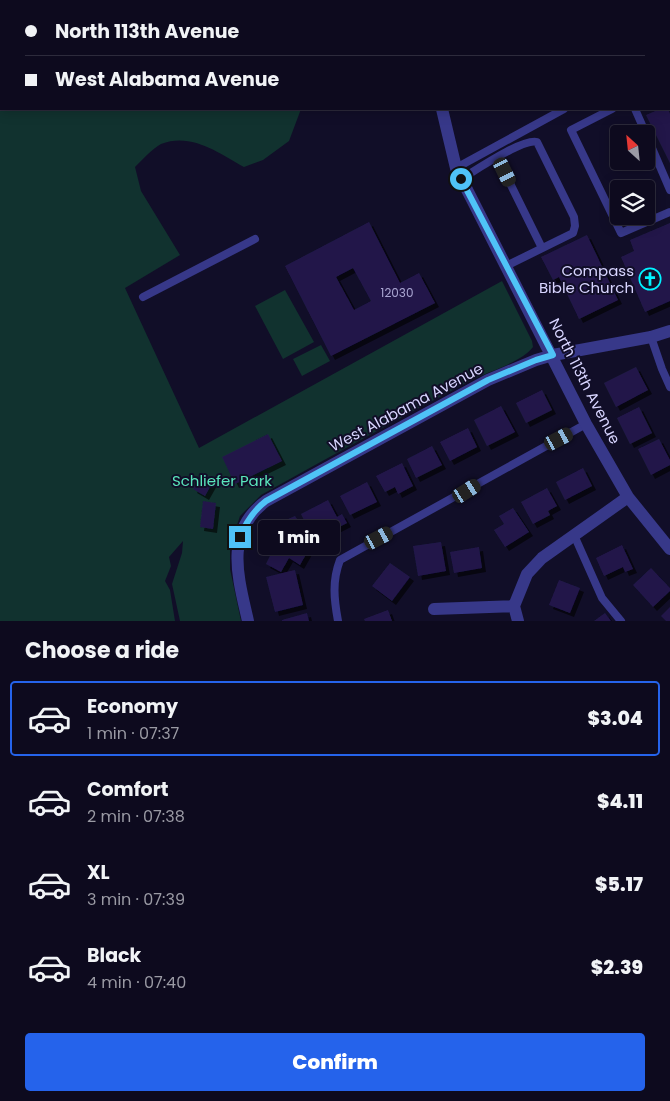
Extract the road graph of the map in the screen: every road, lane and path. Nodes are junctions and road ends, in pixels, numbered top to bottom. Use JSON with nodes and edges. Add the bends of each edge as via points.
{"nodes":[{"id":1,"x":442,"y":110,"type":"edge"},
{"id":2,"x":562,"y":110,"type":"edge"},
{"id":3,"x":610,"y":110,"type":"edge"},
{"id":4,"x":635,"y":110,"type":"edge"},
{"id":5,"x":642,"y":125,"type":"edge"},
{"id":6,"x":655,"y":155,"type":"edge"},
{"id":7,"x":497,"y":157,"type":"junction"},
{"id":8,"x":459,"y":173,"type":"junction"},
{"id":9,"x":670,"y":190,"type":"edge"},
{"id":10,"x":670,"y":212,"type":"edge"},
{"id":11,"x":255,"y":240,"type":"dead end"},
{"id":12,"x":542,"y":248,"type":"junction"},
{"id":13,"x":506,"y":266,"type":"junction"},
{"id":14,"x":144,"y":297,"type":"dead end"},
{"id":15,"x":670,"y":331,"type":"edge"},
{"id":16,"x":651,"y":337,"type":"junction"},
{"id":17,"x":553,"y":355,"type":"junction"},
{"id":18,"x":670,"y":387,"type":"edge"},
{"id":19,"x":586,"y":424,"type":"junction"},
{"id":20,"x":628,"y":497,"type":"junction"},
{"id":21,"x":574,"y":535,"type":"junction"},
{"id":22,"x":670,"y":549,"type":"edge"},
{"id":23,"x":514,"y":606,"type":"junction"},
{"id":24,"x":434,"y":609,"type":"dead end"},
{"id":25,"x":248,"y":621,"type":"edge"},
{"id":26,"x":338,"y":621,"type":"edge"},
{"id":27,"x":518,"y":621,"type":"edge"},
{"id":28,"x":621,"y":621,"type":"edge"}],
"edges":[{"from":1,"to":8,"type":"street","name":"North 113th Avenue"},
{"from":2,"to":8,"type":"lane"},
{"from":3,"to":10,"type":"lane","via":[[571,130],[621,233]]},
{"from":4,"to":5,"type":"lane"},
{"from":6,"to":9,"type":"lane"},
{"from":7,"to":8,"type":"lane"},
{"from":7,"to":12,"type":"lane"},
{"from":7,"to":12,"type":"lane","via":[[532,140],[541,150],[574,217],[575,226],[573,233]]},
{"from":8,"to":13,"type":"street","name":"North 113th Avenue"},
{"from":11,"to":14,"type":"lane"},
{"from":12,"to":13,"type":"lane"},
{"from":13,"to":17,"type":"street","name":"North 113th Avenue"},
{"from":15,"to":16,"type":"street","name":"West Alabama Avenue"},
{"from":16,"to":17,"type":"street","name":"West Alabama Avenue"},
{"from":16,"to":18,"type":"lane"},
{"from":17,"to":19,"type":"street","name":"North 113th Avenue"},
{"from":17,"to":25,"type":"street","name":"West Alabama Avenue","via":[[488,380],[266,501],[253,512],[238,545],[238,568]]},
{"from":19,"to":20,"type":"street","name":"North 113th Avenue"},
{"from":19,"to":26,"type":"lane","via":[[340,560],[335,573],[334,597]]},
{"from":20,"to":21,"type":"street"},
{"from":20,"to":22,"type":"street","name":"North 113th Avenue"},
{"from":21,"to":23,"type":"street","via":[[542,558],[527,574]]},
{"from":21,"to":28,"type":"lane","via":[[602,598]]},
{"from":23,"to":24,"type":"street"},
{"from":23,"to":27,"type":"street"}]}
